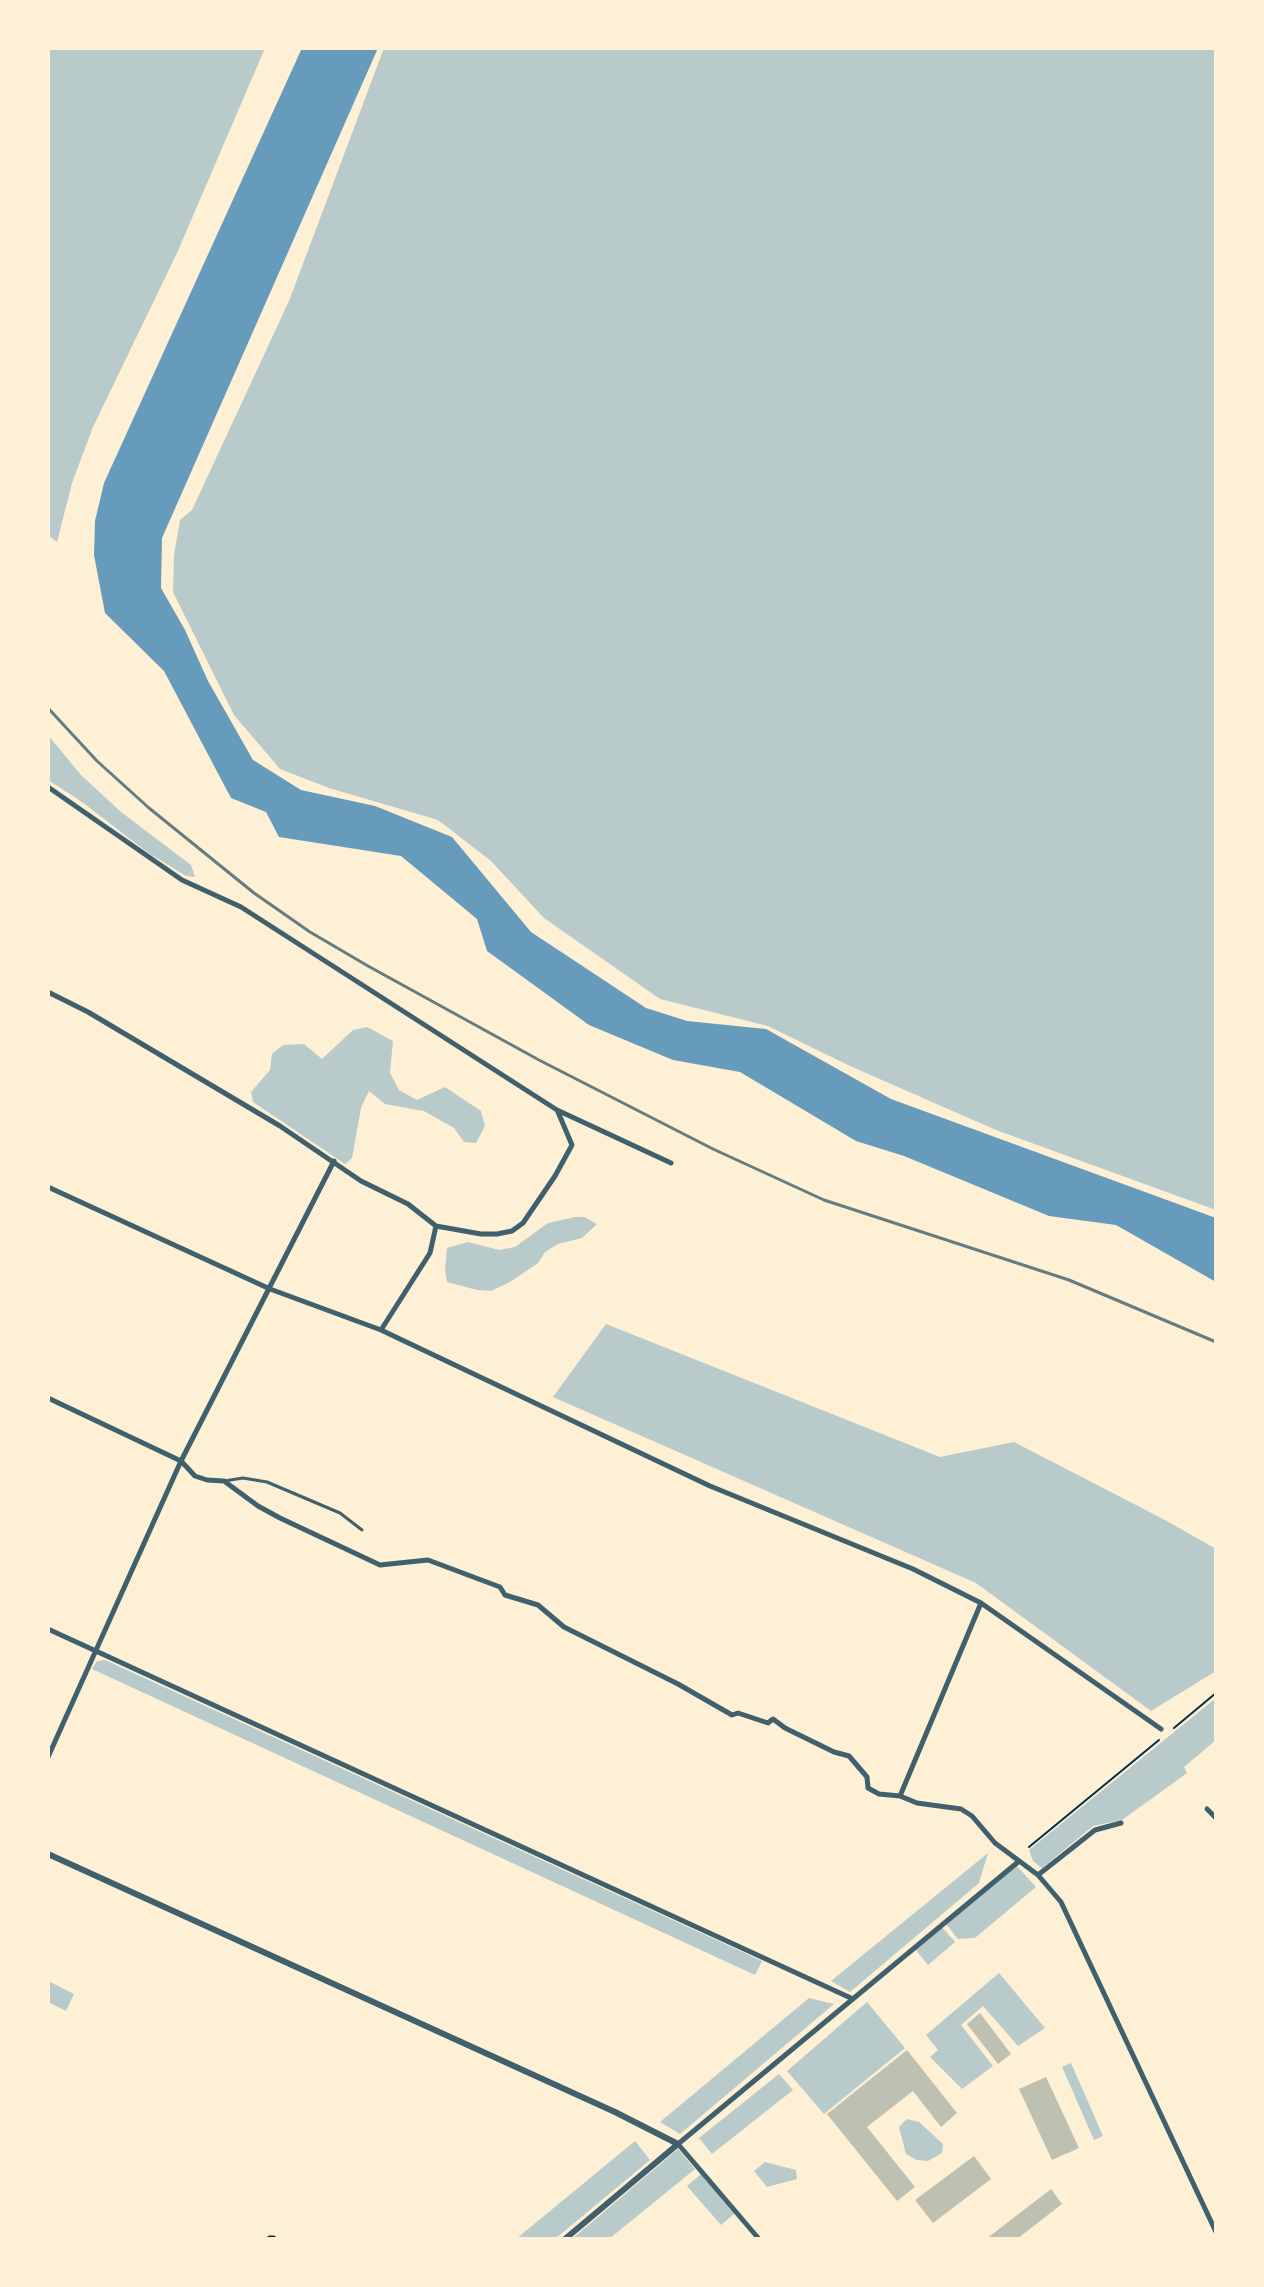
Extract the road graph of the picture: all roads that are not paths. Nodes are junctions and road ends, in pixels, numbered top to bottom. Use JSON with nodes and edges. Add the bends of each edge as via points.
{"nodes":[{"id":1,"x":48,"y":787,"type":"edge"},
{"id":2,"x":48,"y":992,"type":"edge"},
{"id":3,"x":557,"y":1110,"type":"junction"},
{"id":4,"x":334,"y":1161,"type":"junction"},
{"id":5,"x":671,"y":1163,"type":"dead end"},
{"id":6,"x":48,"y":1187,"type":"edge"},
{"id":7,"x":436,"y":1226,"type":"junction"},
{"id":8,"x":270,"y":1289,"type":"junction"},
{"id":9,"x":381,"y":1330,"type":"junction"},
{"id":10,"x":48,"y":1398,"type":"edge"},
{"id":11,"x":181,"y":1461,"type":"junction"},
{"id":12,"x":224,"y":1481,"type":"junction"},
{"id":13,"x":362,"y":1530,"type":"dead end"},
{"id":14,"x":981,"y":1603,"type":"junction"},
{"id":15,"x":48,"y":1629,"type":"edge"},
{"id":16,"x":95,"y":1650,"type":"junction"},
{"id":17,"x":1161,"y":1729,"type":"dead end"},
{"id":18,"x":48,"y":1757,"type":"edge"},
{"id":19,"x":900,"y":1796,"type":"junction"},
{"id":20,"x":1207,"y":1809,"type":"dead end"},
{"id":21,"x":1216,"y":1818,"type":"edge"},
{"id":22,"x":1121,"y":1823,"type":"dead end"},
{"id":23,"x":48,"y":1854,"type":"edge"},
{"id":24,"x":1018,"y":1862,"type":"junction"},
{"id":25,"x":1038,"y":1875,"type":"junction"},
{"id":26,"x":853,"y":1999,"type":"junction"},
{"id":27,"x":678,"y":2144,"type":"junction"},
{"id":28,"x":1216,"y":2232,"type":"edge"},
{"id":29,"x":565,"y":2239,"type":"edge"},
{"id":30,"x":759,"y":2239,"type":"edge"}],
"edges":[{"from":1,"to":3,"type":"street","via":[[182,880],[241,907]]},
{"from":2,"to":4,"type":"street"},
{"from":3,"to":5,"type":"street"},
{"from":3,"to":7,"type":"street","via":[[572,1145],[523,1223],[497,1234]]},
{"from":4,"to":7,"type":"street"},
{"from":4,"to":8,"type":"street"},
{"from":6,"to":8,"type":"street"},
{"from":7,"to":9,"type":"street","via":[[430,1253]]},
{"from":8,"to":9,"type":"street"},
{"from":8,"to":11,"type":"street"},
{"from":9,"to":14,"type":"street","via":[[710,1486],[913,1569]]},
{"from":10,"to":11,"type":"street"},
{"from":11,"to":12,"type":"street","via":[[195,1476]]},
{"from":11,"to":16,"type":"street"},
{"from":12,"to":13,"type":"lane","via":[[267,1482],[340,1513]]},
{"from":12,"to":19,"type":"street","via":[[280,1518],[380,1565],[428,1560],[500,1587],[505,1595],[538,1605],[564,1627],[732,1715],[768,1723],[773,1719],[849,1756],[867,1777],[868,1788]]},
{"from":14,"to":17,"type":"street"},
{"from":14,"to":19,"type":"street"},
{"from":15,"to":16,"type":"street"},
{"from":16,"to":18,"type":"street"},
{"from":16,"to":26,"type":"street"},
{"from":19,"to":24,"type":"street","via":[[961,1809]]},
{"from":20,"to":21,"type":"street"},
{"from":22,"to":25,"type":"street","via":[[1095,1830]]},
{"from":23,"to":27,"type":"street"},
{"from":24,"to":25,"type":"street"},
{"from":24,"to":26,"type":"street"},
{"from":25,"to":28,"type":"street","via":[[1061,1902]]},
{"from":26,"to":27,"type":"street"},
{"from":27,"to":29,"type":"street"},
{"from":27,"to":30,"type":"street"}]}
